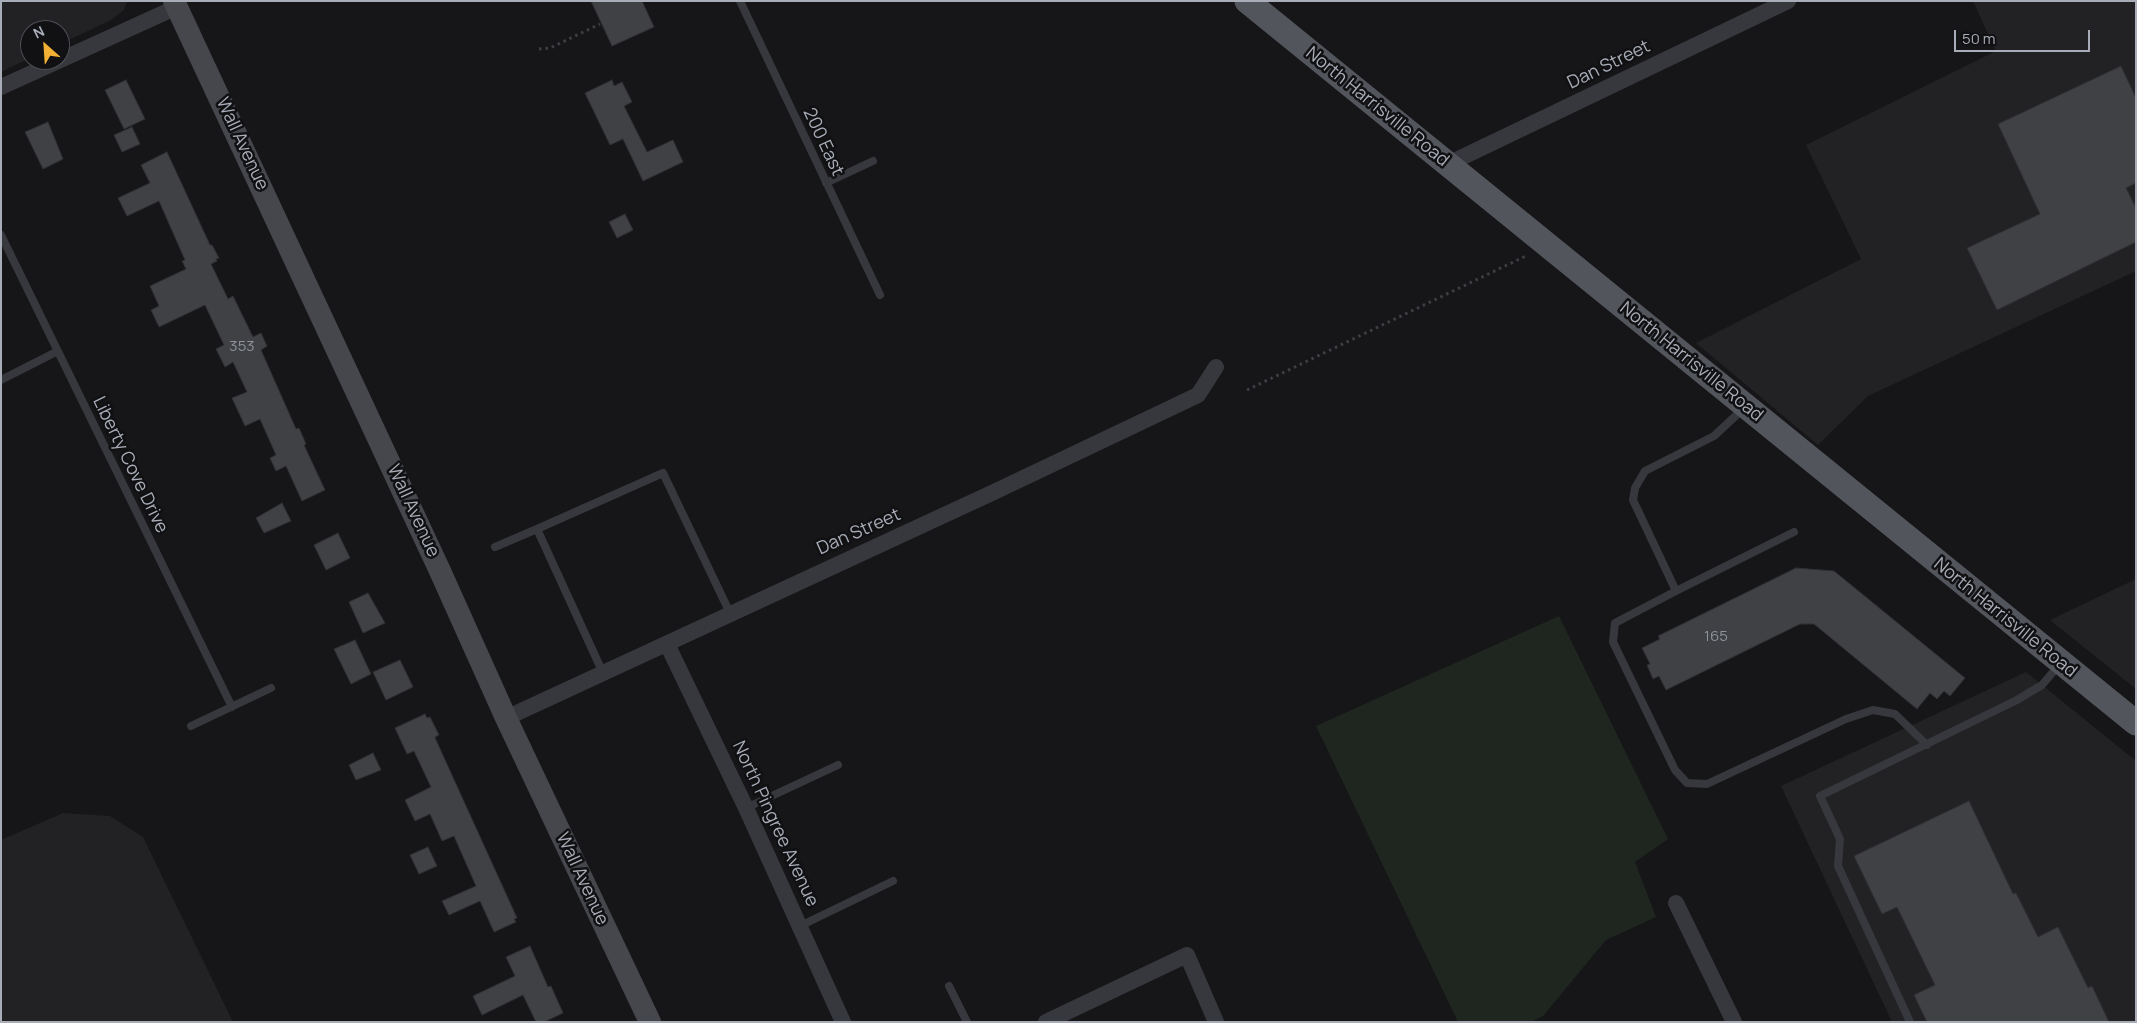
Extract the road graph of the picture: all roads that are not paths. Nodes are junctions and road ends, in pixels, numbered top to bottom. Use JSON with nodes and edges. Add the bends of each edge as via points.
{"nodes":[{"id":1,"x":740,"y":1,"type":"edge"},
{"id":2,"x":1247,"y":1,"type":"edge"},
{"id":3,"x":1788,"y":1,"type":"edge"},
{"id":4,"x":181,"y":3,"type":"edge"},
{"id":5,"x":1,"y":86,"type":"edge"},
{"id":6,"x":873,"y":161,"type":"dead end"},
{"id":7,"x":1448,"y":164,"type":"junction"},
{"id":8,"x":826,"y":183,"type":"junction"},
{"id":9,"x":1,"y":235,"type":"edge"},
{"id":10,"x":880,"y":295,"type":"dead end"},
{"id":11,"x":58,"y":352,"type":"junction"},
{"id":12,"x":1216,"y":368,"type":"dead end"},
{"id":13,"x":1,"y":380,"type":"edge"},
{"id":14,"x":1746,"y":406,"type":"junction"},
{"id":15,"x":537,"y":529,"type":"junction"},
{"id":16,"x":1794,"y":532,"type":"dead end"},
{"id":17,"x":494,"y":547,"type":"dead end"},
{"id":18,"x":1676,"y":591,"type":"junction"},
{"id":19,"x":730,"y":613,"type":"junction"},
{"id":20,"x":667,"y":644,"type":"junction"},
{"id":21,"x":2062,"y":662,"type":"junction"},
{"id":22,"x":603,"y":672,"type":"junction"},
{"id":23,"x":271,"y":688,"type":"dead end"},
{"id":24,"x":232,"y":707,"type":"junction"},
{"id":25,"x":506,"y":718,"type":"junction"},
{"id":26,"x":2136,"y":723,"type":"edge"},
{"id":27,"x":191,"y":726,"type":"dead end"},
{"id":28,"x":1927,"y":745,"type":"junction"},
{"id":29,"x":838,"y":765,"type":"dead end"},
{"id":30,"x":746,"y":808,"type":"junction"},
{"id":31,"x":893,"y":881,"type":"dead end"},
{"id":32,"x":1676,"y":903,"type":"dead end"},
{"id":33,"x":800,"y":926,"type":"junction"},
{"id":34,"x":949,"y":986,"type":"dead end"},
{"id":35,"x":650,"y":1022,"type":"edge"},
{"id":36,"x":843,"y":1022,"type":"edge"},
{"id":37,"x":967,"y":1022,"type":"edge"},
{"id":38,"x":1046,"y":1022,"type":"edge"},
{"id":39,"x":1216,"y":1022,"type":"edge"},
{"id":40,"x":1734,"y":1022,"type":"edge"},
{"id":41,"x":1910,"y":1022,"type":"edge"}],
"edges":[{"from":1,"to":8,"type":"lane","name":"200 East"},
{"from":2,"to":7,"type":"main road","name":"North Harrisville Road"},
{"from":3,"to":7,"type":"street","name":"Dan Street"},
{"from":4,"to":5,"type":"street"},
{"from":4,"to":25,"type":"main road","name":"Wall Avenue"},
{"from":6,"to":8,"type":"lane"},
{"from":7,"to":14,"type":"main road","name":"North Harrisville Road"},
{"from":8,"to":10,"type":"lane","name":"200 East"},
{"from":9,"to":11,"type":"lane","name":"Liberty Cove Drive"},
{"from":11,"to":13,"type":"lane"},
{"from":11,"to":24,"type":"lane","name":"Liberty Cove Drive"},
{"from":12,"to":19,"type":"street","name":"Dan Street","via":[[1198,395]]},
{"from":14,"to":18,"type":"lane","via":[[1714,436],[1645,472],[1635,488],[1633,500]]},
{"from":14,"to":21,"type":"main road","name":"North Harrisville Road"},
{"from":15,"to":17,"type":"lane"},
{"from":15,"to":19,"type":"lane","via":[[662,473]]},
{"from":15,"to":22,"type":"lane"},
{"from":16,"to":18,"type":"lane"},
{"from":18,"to":28,"type":"lane","via":[[1615,623],[1613,642],[1676,770],[1687,783],[1707,784],[1846,719],[1873,710],[1895,714]]},
{"from":19,"to":20,"type":"street","name":"Dan Street"},
{"from":20,"to":22,"type":"street","name":"Dan Street"},
{"from":20,"to":30,"type":"street","name":"North Pingree Avenue"},
{"from":21,"to":26,"type":"main road","name":"North Harrisville Road"},
{"from":21,"to":28,"type":"lane","via":[[2042,686]]},
{"from":22,"to":25,"type":"street","name":"Dan Street"},
{"from":23,"to":24,"type":"lane"},
{"from":24,"to":27,"type":"lane"},
{"from":25,"to":35,"type":"main road","name":"Wall Avenue"},
{"from":28,"to":41,"type":"lane","via":[[1820,796],[1840,838],[1838,866]]},
{"from":29,"to":30,"type":"lane"},
{"from":30,"to":33,"type":"street","name":"North Pingree Avenue"},
{"from":31,"to":33,"type":"lane"},
{"from":32,"to":40,"type":"street"},
{"from":33,"to":36,"type":"street","name":"North Pingree Avenue"},
{"from":34,"to":37,"type":"lane"},
{"from":38,"to":39,"type":"street","via":[[1187,955]]}]}
